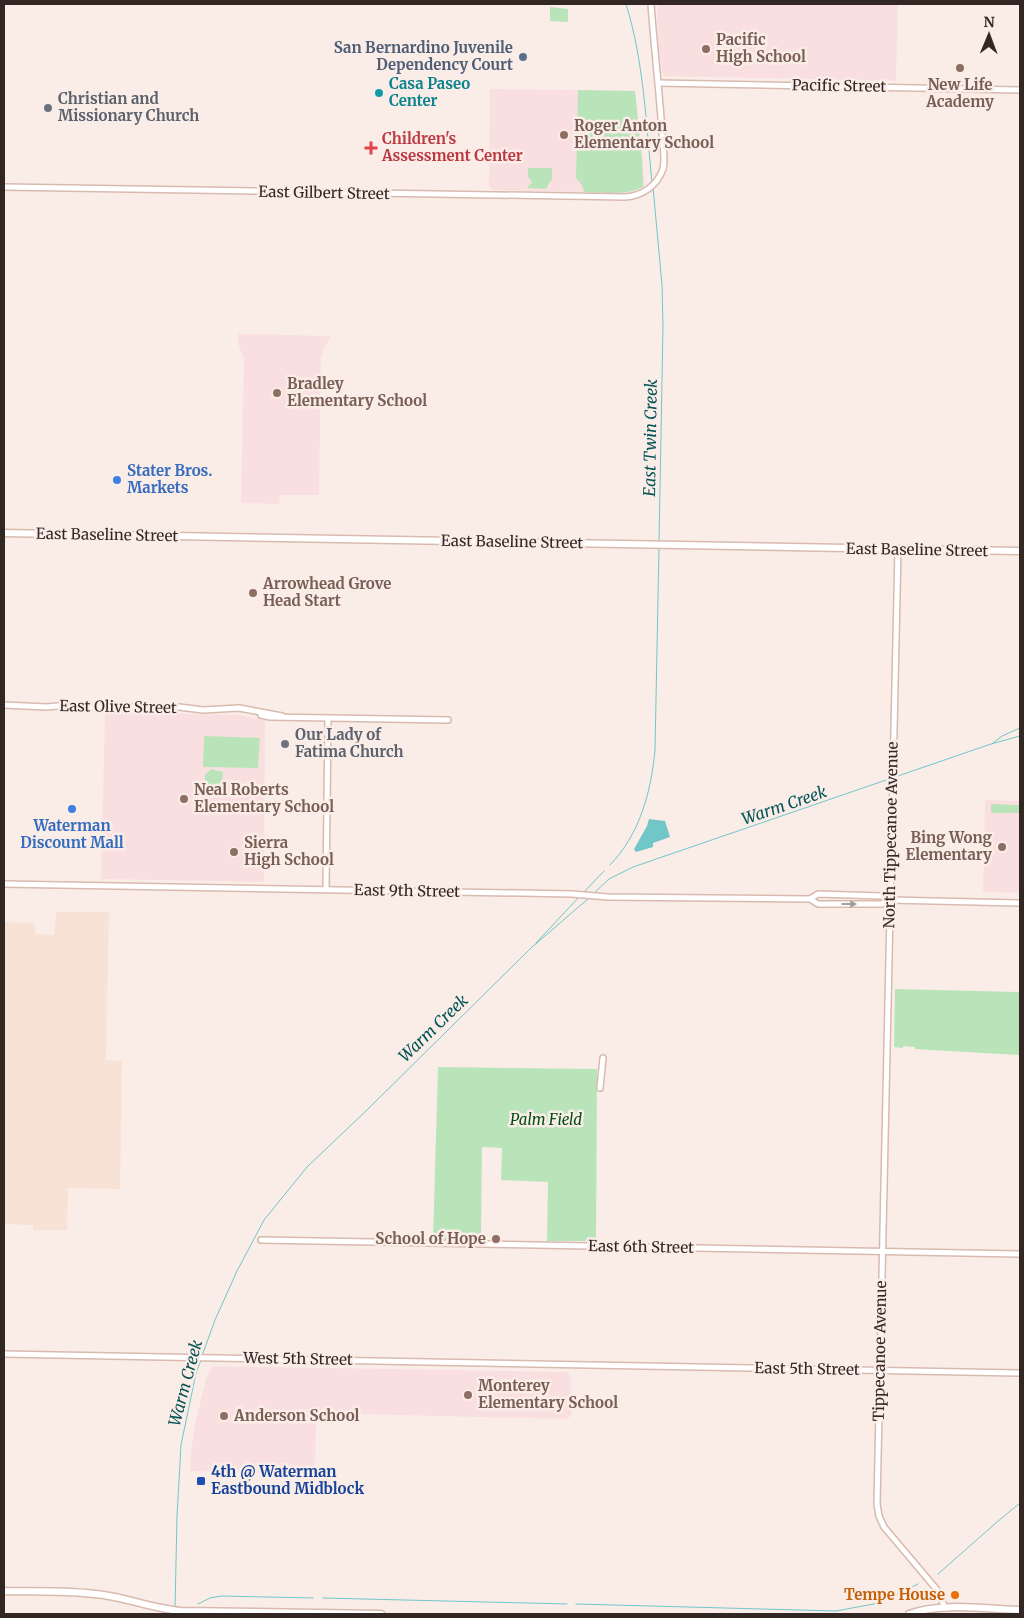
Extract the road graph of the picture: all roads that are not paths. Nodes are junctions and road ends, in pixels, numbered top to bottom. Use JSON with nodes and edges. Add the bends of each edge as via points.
{"nodes":[{"id":1,"x":651,"y":4,"type":"edge"},
{"id":2,"x":658,"y":83,"type":"junction"},
{"id":3,"x":1020,"y":90,"type":"edge"},
{"id":4,"x":4,"y":187,"type":"edge"},
{"id":5,"x":4,"y":533,"type":"edge"},
{"id":6,"x":898,"y":549,"type":"junction"},
{"id":7,"x":1020,"y":551,"type":"edge"},
{"id":8,"x":4,"y":705,"type":"edge"},
{"id":9,"x":328,"y":718,"type":"junction"},
{"id":10,"x":448,"y":720,"type":"dead end"},
{"id":11,"x":4,"y":884,"type":"edge"},
{"id":12,"x":326,"y":889,"type":"junction"},
{"id":13,"x":810,"y":899,"type":"junction"},
{"id":14,"x":888,"y":900,"type":"junction"},
{"id":15,"x":1020,"y":903,"type":"edge"},
{"id":16,"x":603,"y":1058,"type":"dead end"},
{"id":17,"x":600,"y":1088,"type":"dead end"},
{"id":18,"x":885,"y":1122,"type":"joint"},
{"id":19,"x":261,"y":1240,"type":"dead end"},
{"id":20,"x":882,"y":1252,"type":"junction"},
{"id":21,"x":1020,"y":1254,"type":"edge"},
{"id":22,"x":4,"y":1354,"type":"edge"},
{"id":23,"x":593,"y":1366,"type":"joint"},
{"id":24,"x":879,"y":1370,"type":"junction"},
{"id":25,"x":1020,"y":1373,"type":"edge"},
{"id":26,"x":4,"y":1591,"type":"edge"},
{"id":27,"x":1020,"y":1610,"type":"edge"},
{"id":28,"x":945,"y":1612,"type":"edge"},
{"id":29,"x":381,"y":1614,"type":"edge"},
{"id":30,"x":909,"y":1614,"type":"edge"}],
"edges":[{"from":1,"to":2,"type":"street"},
{"from":2,"to":3,"type":"street","name":"Pacific Street"},
{"from":2,"to":4,"type":"street","name":"East Gilbert Street","via":[[664,164],[660,176],[646,191],[625,197]]},
{"from":5,"to":6,"type":"main road","name":"East Baseline Street"},
{"from":6,"to":7,"type":"main road","name":"East Baseline Street"},
{"from":6,"to":14,"type":"street","name":"North Tippecanoe Avenue"},
{"from":8,"to":9,"type":"street","name":"East Olive Street","via":[[233,709],[270,717]]},
{"from":9,"to":10,"type":"street","name":"East Olive Street"},
{"from":9,"to":12,"type":"street"},
{"from":11,"to":12,"type":"street","name":"East 9th Street"},
{"from":12,"to":13,"type":"street","name":"East 9th Street"},
{"from":13,"to":14,"type":"street","name":"East 9th Street","one_way":true,"via":[[818,904],[882,904]]},
{"from":13,"to":14,"type":"street","name":"East 9th Street","via":[[818,894],[882,896]]},
{"from":14,"to":15,"type":"street","name":"East 9th Street"},
{"from":14,"to":18,"type":"street","name":"North Tippecanoe Avenue"},
{"from":16,"to":17,"type":"street"},
{"from":18,"to":20,"type":"street","name":"Tippecanoe Avenue"},
{"from":19,"to":20,"type":"street","name":"East 6th Street"},
{"from":20,"to":21,"type":"street","name":"East 6th Street"},
{"from":20,"to":24,"type":"street","name":"Tippecanoe Avenue"},
{"from":22,"to":23,"type":"street","name":"West 5th Street"},
{"from":23,"to":24,"type":"street","name":"East 5th Street"},
{"from":24,"to":25,"type":"street","name":"East 5th Street"},
{"from":24,"to":28,"type":"street","name":"Tippecanoe Avenue","via":[[878,1510],[884,1528],[938,1591]]},
{"from":26,"to":29,"type":"main road","via":[[97,1594],[181,1611]]},
{"from":27,"to":28,"type":"main road"},
{"from":28,"to":30,"type":"main road","via":[[925,1610]]}]}
